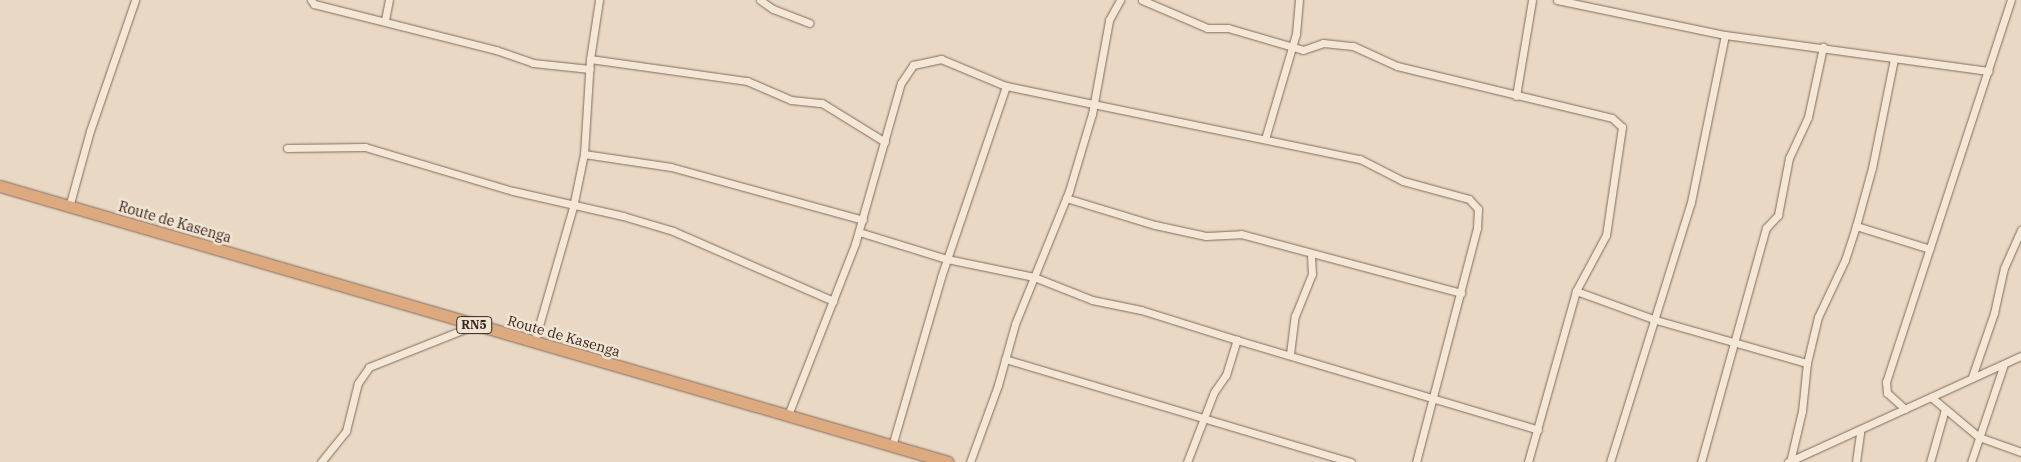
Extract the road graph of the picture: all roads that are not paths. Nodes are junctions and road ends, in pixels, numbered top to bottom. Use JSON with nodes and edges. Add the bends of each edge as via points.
{"nodes":[{"id":1,"x":135,"y":0,"type":"edge"},
{"id":2,"x":311,"y":0,"type":"edge"},
{"id":3,"x":389,"y":0,"type":"edge"},
{"id":4,"x":599,"y":0,"type":"edge"},
{"id":5,"x":760,"y":0,"type":"edge"},
{"id":6,"x":1120,"y":0,"type":"edge"},
{"id":7,"x":1142,"y":0,"type":"edge"},
{"id":8,"x":1300,"y":0,"type":"edge"},
{"id":9,"x":1532,"y":0,"type":"edge"},
{"id":10,"x":1557,"y":0,"type":"edge"},
{"id":11,"x":2011,"y":0,"type":"edge"},
{"id":12,"x":385,"y":20,"type":"junction"},
{"id":13,"x":809,"y":23,"type":"dead end"},
{"id":14,"x":1725,"y":35,"type":"junction"},
{"id":15,"x":1823,"y":48,"type":"junction"},
{"id":16,"x":1292,"y":49,"type":"junction"},
{"id":17,"x":590,"y":59,"type":"junction"},
{"id":18,"x":1894,"y":59,"type":"junction"},
{"id":19,"x":590,"y":69,"type":"junction"},
{"id":20,"x":1989,"y":70,"type":"junction"},
{"id":21,"x":1006,"y":86,"type":"junction"},
{"id":22,"x":1516,"y":96,"type":"junction"},
{"id":23,"x":1092,"y":103,"type":"junction"},
{"id":24,"x":1266,"y":139,"type":"junction"},
{"id":25,"x":885,"y":142,"type":"junction"},
{"id":26,"x":287,"y":148,"type":"dead end"},
{"id":27,"x":584,"y":154,"type":"junction"},
{"id":28,"x":0,"y":186,"type":"edge"},
{"id":29,"x":1066,"y":198,"type":"junction"},
{"id":30,"x":69,"y":207,"type":"junction"},
{"id":31,"x":573,"y":207,"type":"junction"},
{"id":32,"x":863,"y":220,"type":"junction"},
{"id":33,"x":1856,"y":226,"type":"junction"},
{"id":34,"x":2021,"y":230,"type":"edge"},
{"id":35,"x":859,"y":232,"type":"junction"},
{"id":36,"x":1930,"y":249,"type":"junction"},
{"id":37,"x":1311,"y":255,"type":"junction"},
{"id":38,"x":947,"y":259,"type":"junction"},
{"id":39,"x":1034,"y":277,"type":"junction"},
{"id":40,"x":1576,"y":291,"type":"junction"},
{"id":41,"x":1461,"y":293,"type":"junction"},
{"id":42,"x":833,"y":301,"type":"junction"},
{"id":43,"x":1656,"y":320,"type":"junction"},
{"id":44,"x":475,"y":325,"type":"junction"},
{"id":45,"x":1237,"y":340,"type":"junction"},
{"id":46,"x":1735,"y":341,"type":"junction"},
{"id":47,"x":534,"y":343,"type":"junction"},
{"id":48,"x":1290,"y":354,"type":"junction"},
{"id":49,"x":2021,"y":356,"type":"edge"},
{"id":50,"x":1005,"y":359,"type":"junction"},
{"id":51,"x":1807,"y":363,"type":"junction"},
{"id":52,"x":2004,"y":364,"type":"junction"},
{"id":53,"x":1972,"y":377,"type":"junction"},
{"id":54,"x":1931,"y":397,"type":"junction"},
{"id":55,"x":1434,"y":399,"type":"junction"},
{"id":56,"x":1905,"y":409,"type":"junction"},
{"id":57,"x":1945,"y":409,"type":"junction"},
{"id":58,"x":788,"y":415,"type":"junction"},
{"id":59,"x":1202,"y":420,"type":"junction"},
{"id":60,"x":1538,"y":430,"type":"junction"},
{"id":61,"x":1860,"y":432,"type":"junction"},
{"id":62,"x":1979,"y":437,"type":"junction"},
{"id":63,"x":892,"y":446,"type":"junction"},
{"id":64,"x":2021,"y":452,"type":"edge"},
{"id":65,"x":1343,"y":461,"type":"edge"},
{"id":66,"x":321,"y":462,"type":"edge"},
{"id":67,"x":948,"y":462,"type":"edge"},
{"id":68,"x":970,"y":462,"type":"edge"},
{"id":69,"x":1187,"y":462,"type":"edge"},
{"id":70,"x":1351,"y":462,"type":"edge"},
{"id":71,"x":1416,"y":462,"type":"edge"},
{"id":72,"x":1528,"y":462,"type":"edge"},
{"id":73,"x":1610,"y":462,"type":"edge"},
{"id":74,"x":1701,"y":462,"type":"edge"},
{"id":75,"x":1789,"y":462,"type":"edge"},
{"id":76,"x":1856,"y":462,"type":"edge"},
{"id":77,"x":1930,"y":462,"type":"edge"},
{"id":78,"x":1971,"y":462,"type":"edge"}],
"edges":[{"from":1,"to":30,"type":"street","via":[[90,131]]},
{"from":2,"to":12,"type":"street","via":[[314,4]]},
{"from":3,"to":12,"type":"street"},
{"from":4,"to":17,"type":"street"},
{"from":5,"to":13,"type":"street","via":[[773,9]]},
{"from":6,"to":23,"type":"street","via":[[1109,20]]},
{"from":7,"to":16,"type":"street","via":[[1196,24],[1275,40]]},
{"from":8,"to":16,"type":"street"},
{"from":9,"to":22,"type":"street"},
{"from":10,"to":14,"type":"street"},
{"from":11,"to":20,"type":"street"},
{"from":12,"to":19,"type":"street","via":[[533,63]]},
{"from":14,"to":15,"type":"street"},
{"from":14,"to":43,"type":"street","via":[[1701,163]]},
{"from":15,"to":18,"type":"street"},
{"from":15,"to":46,"type":"street","via":[[1808,117],[1789,158],[1778,215],[1766,228]]},
{"from":16,"to":22,"type":"street","via":[[1303,50],[1323,43],[1353,46],[1397,66]]},
{"from":16,"to":24,"type":"street"},
{"from":17,"to":19,"type":"street"},
{"from":17,"to":25,"type":"street","via":[[747,81],[791,100],[822,103]]},
{"from":18,"to":20,"type":"street"},
{"from":18,"to":33,"type":"street","via":[[1872,168]]},
{"from":19,"to":27,"type":"street"},
{"from":20,"to":36,"type":"street"},
{"from":21,"to":23,"type":"street"},
{"from":21,"to":25,"type":"street","via":[[941,60],[913,65],[901,83]]},
{"from":21,"to":38,"type":"street"},
{"from":22,"to":40,"type":"street","via":[[1612,118],[1622,127],[1606,235]]},
{"from":23,"to":24,"type":"street"},
{"from":23,"to":29,"type":"street","via":[[1092,114]]},
{"from":24,"to":41,"type":"street","via":[[1360,159],[1403,180],[1469,199],[1478,209],[1477,228]]},
{"from":25,"to":32,"type":"street"},
{"from":26,"to":31,"type":"street","via":[[365,147]]},
{"from":27,"to":31,"type":"street"},
{"from":27,"to":32,"type":"street","via":[[671,167]]},
{"from":28,"to":30,"type":"highway","name":"Route de Kasenga","number":"RN5"},
{"from":29,"to":37,"type":"street","via":[[1163,227],[1206,236],[1241,234]]},
{"from":29,"to":39,"type":"street"},
{"from":30,"to":44,"type":"highway","name":"Route de Kasenga","number":"RN5"},
{"from":31,"to":42,"type":"street","via":[[623,216],[672,231]]},
{"from":31,"to":47,"type":"street"},
{"from":32,"to":35,"type":"street"},
{"from":33,"to":36,"type":"street"},
{"from":33,"to":51,"type":"street","via":[[1845,260],[1818,317]]},
{"from":34,"to":53,"type":"street","via":[[2004,268],[1994,312]]},
{"from":35,"to":38,"type":"street"},
{"from":35,"to":42,"type":"street"},
{"from":36,"to":56,"type":"street","via":[[1886,382],[1887,393]]},
{"from":37,"to":41,"type":"street"},
{"from":37,"to":48,"type":"street","via":[[1312,274],[1295,316]]},
{"from":38,"to":39,"type":"street"},
{"from":38,"to":63,"type":"street"},
{"from":39,"to":45,"type":"street","via":[[1092,300],[1141,310]]},
{"from":39,"to":50,"type":"street"},
{"from":40,"to":43,"type":"street"},
{"from":40,"to":60,"type":"street"},
{"from":41,"to":55,"type":"street"},
{"from":42,"to":58,"type":"street"},
{"from":43,"to":46,"type":"street"},
{"from":43,"to":73,"type":"street"},
{"from":44,"to":47,"type":"highway","name":"Route de Kasenga","number":"RN5"},
{"from":44,"to":66,"type":"street","via":[[370,367],[358,383],[346,431]]},
{"from":45,"to":48,"type":"street"},
{"from":45,"to":59,"type":"street","via":[[1226,375]]},
{"from":46,"to":51,"type":"street"},
{"from":46,"to":74,"type":"street"},
{"from":47,"to":58,"type":"highway","name":"Route de Kasenga","number":"RN5"},
{"from":48,"to":55,"type":"street"},
{"from":49,"to":52,"type":"street"},
{"from":50,"to":59,"type":"street"},
{"from":50,"to":68,"type":"street"},
{"from":51,"to":75,"type":"street","via":[[1802,411]]},
{"from":52,"to":53,"type":"street"},
{"from":52,"to":62,"type":"street"},
{"from":53,"to":54,"type":"street"},
{"from":54,"to":56,"type":"street"},
{"from":54,"to":57,"type":"street"},
{"from":55,"to":60,"type":"street"},
{"from":55,"to":71,"type":"street"},
{"from":56,"to":61,"type":"street"},
{"from":57,"to":62,"type":"street"},
{"from":57,"to":77,"type":"street"},
{"from":58,"to":63,"type":"highway","name":"Route de Kasenga","number":"RN5"},
{"from":59,"to":65,"type":"street"},
{"from":59,"to":69,"type":"street"},
{"from":60,"to":72,"type":"street"},
{"from":61,"to":75,"type":"street"},
{"from":61,"to":76,"type":"street"},
{"from":62,"to":64,"type":"street"},
{"from":62,"to":78,"type":"street"},
{"from":63,"to":67,"type":"highway","name":"Route de Kasenga","number":"RN5"},
{"from":65,"to":70,"type":"street"}]}
